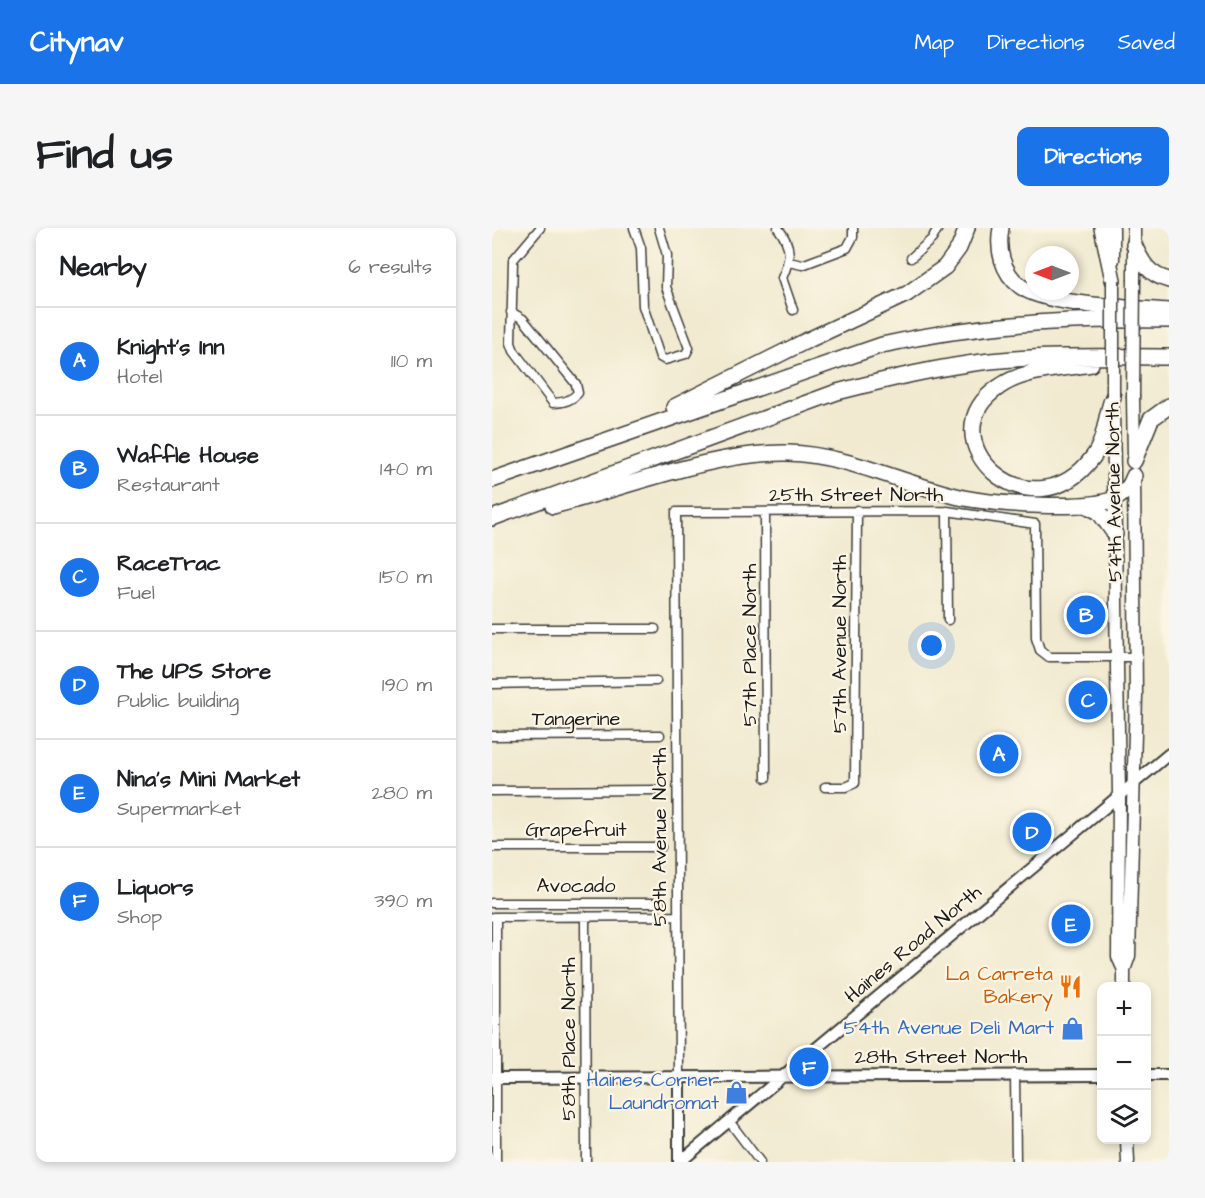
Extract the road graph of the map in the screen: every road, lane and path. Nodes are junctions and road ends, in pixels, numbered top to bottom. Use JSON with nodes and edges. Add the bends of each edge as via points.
{"nodes":[{"id":1,"x":540,"y":228,"type":"edge"},
{"id":2,"x":634,"y":228,"type":"edge"},
{"id":3,"x":659,"y":228,"type":"edge"},
{"id":4,"x":778,"y":228,"type":"edge"},
{"id":5,"x":853,"y":228,"type":"edge"},
{"id":6,"x":938,"y":228,"type":"edge"},
{"id":7,"x":968,"y":228,"type":"edge"},
{"id":8,"x":1001,"y":228,"type":"edge"},
{"id":9,"x":1102,"y":228,"type":"edge"},
{"id":10,"x":1113,"y":228,"type":"edge"},
{"id":11,"x":1134,"y":228,"type":"edge"},
{"id":12,"x":1134,"y":245,"type":"junction"},
{"id":13,"x":911,"y":258,"type":"dead end"},
{"id":14,"x":789,"y":262,"type":"junction"},
{"id":15,"x":1113,"y":280,"type":"junction"},
{"id":16,"x":1169,"y":280,"type":"edge"},
{"id":17,"x":793,"y":310,"type":"dead end"},
{"id":18,"x":1169,"y":311,"type":"edge"},
{"id":19,"x":511,"y":312,"type":"junction"},
{"id":20,"x":1169,"y":320,"type":"edge"},
{"id":21,"x":1169,"y":358,"type":"edge"},
{"id":22,"x":1113,"y":397,"type":"junction"},
{"id":23,"x":1169,"y":406,"type":"edge"},
{"id":24,"x":603,"y":440,"type":"junction"},
{"id":25,"x":1134,"y":469,"type":"junction"},
{"id":26,"x":492,"y":480,"type":"edge"},
{"id":27,"x":1115,"y":499,"type":"junction"},
{"id":28,"x":1086,"y":505,"type":"junction"},
{"id":29,"x":514,"y":510,"type":"junction"},
{"id":30,"x":857,"y":510,"type":"junction"},
{"id":31,"x":947,"y":511,"type":"junction"},
{"id":32,"x":676,"y":512,"type":"joint"},
{"id":33,"x":765,"y":512,"type":"junction"},
{"id":34,"x":492,"y":518,"type":"edge"},
{"id":35,"x":1115,"y":534,"type":"junction"},
{"id":36,"x":948,"y":620,"type":"dead end"},
{"id":37,"x":492,"y":629,"type":"edge"},
{"id":38,"x":655,"y":629,"type":"dead end"},
{"id":39,"x":1117,"y":657,"type":"junction"},
{"id":40,"x":1136,"y":657,"type":"junction"},
{"id":41,"x":656,"y":681,"type":"dead end"},
{"id":42,"x":492,"y":684,"type":"edge"},
{"id":43,"x":660,"y":735,"type":"dead end"},
{"id":44,"x":492,"y":736,"type":"edge"},
{"id":45,"x":1169,"y":754,"type":"edge"},
{"id":46,"x":766,"y":778,"type":"dead end"},
{"id":47,"x":1134,"y":784,"type":"junction"},
{"id":48,"x":825,"y":787,"type":"dead end"},
{"id":49,"x":660,"y":790,"type":"dead end"},
{"id":50,"x":492,"y":791,"type":"edge"},
{"id":51,"x":1119,"y":795,"type":"junction"},
{"id":52,"x":492,"y":847,"type":"edge"},
{"id":53,"x":661,"y":847,"type":"dead end"},
{"id":54,"x":492,"y":903,"type":"edge"},
{"id":55,"x":660,"y":903,"type":"dead end"},
{"id":56,"x":494,"y":916,"type":"edge"},
{"id":57,"x":585,"y":916,"type":"junction"},
{"id":58,"x":678,"y":916,"type":"junction"},
{"id":59,"x":1124,"y":970,"type":"junction"},
{"id":60,"x":1124,"y":982,"type":"edge"},
{"id":61,"x":1015,"y":1074,"type":"junction"},
{"id":62,"x":1097,"y":1075,"type":"edge"},
{"id":63,"x":1151,"y":1075,"type":"edge"},
{"id":64,"x":1169,"y":1075,"type":"edge"},
{"id":65,"x":679,"y":1076,"type":"junction"},
{"id":66,"x":585,"y":1077,"type":"junction"},
{"id":67,"x":783,"y":1077,"type":"junction"},
{"id":68,"x":494,"y":1078,"type":"edge"},
{"id":69,"x":729,"y":1121,"type":"junction"},
{"id":70,"x":1127,"y":1144,"type":"edge"},
{"id":71,"x":496,"y":1162,"type":"edge"},
{"id":72,"x":586,"y":1162,"type":"edge"},
{"id":73,"x":680,"y":1162,"type":"edge"},
{"id":74,"x":760,"y":1162,"type":"edge"},
{"id":75,"x":1016,"y":1162,"type":"edge"},
{"id":76,"x":1128,"y":1162,"type":"edge"}],
"edges":[{"from":1,"to":19,"type":"street","via":[[513,260]]},
{"from":2,"to":3,"type":"street","via":[[641,248],[643,306],[660,357],[665,360],[686,354],[689,348],[666,287],[667,255]]},
{"from":4,"to":14,"type":"street","via":[[789,247]]},
{"from":5,"to":14,"type":"street","via":[[852,243],[847,248],[802,265]]},
{"from":6,"to":13,"type":"street"},
{"from":7,"to":24,"type":"highway","via":[[945,267],[908,294]]},
{"from":8,"to":18,"type":"highway","via":[[1003,264],[1021,286],[1056,298]]},
{"from":9,"to":15,"type":"highway"},
{"from":10,"to":15,"type":"main road","name":"54th Avenue North"},
{"from":11,"to":12,"type":"main road","name":"54th Avenue North"},
{"from":12,"to":16,"type":"highway","via":[[1143,264],[1154,275]]},
{"from":12,"to":25,"type":"main road","name":"54th Avenue North","bridge":true},
{"from":14,"to":17,"type":"street","via":[[782,278]]},
{"from":15,"to":22,"type":"main road","name":"54th Avenue North","bridge":true},
{"from":19,"to":19,"type":"street","via":[[514,351],[553,403],[573,399],[578,393],[576,384],[523,319]]},
{"from":20,"to":24,"type":"highway","via":[[1056,321],[915,337],[851,354]]},
{"from":21,"to":22,"type":"highway","via":[[1096,363],[1012,379],[991,393],[979,410],[974,430],[978,455],[985,466],[1008,483],[1038,488],[1056,485],[1095,455]]},
{"from":21,"to":29,"type":"highway","via":[[992,361],[881,381],[837,392]]},
{"from":22,"to":27,"type":"main road","name":"54th Avenue North"},
{"from":23,"to":25,"type":"highway","via":[[1151,419]]},
{"from":24,"to":26,"type":"highway"},
{"from":25,"to":27,"type":"highway","via":[[1126,491]]},
{"from":25,"to":40,"type":"main road","name":"54th Avenue North"},
{"from":27,"to":28,"type":"highway"},
{"from":27,"to":35,"type":"main road","name":"54th Avenue North"},
{"from":28,"to":29,"type":"highway","via":[[987,502],[833,458],[787,453],[736,458],[544,508]]},
{"from":28,"to":35,"type":"highway","via":[[1099,512]]},
{"from":29,"to":34,"type":"highway"},
{"from":30,"to":31,"type":"street","name":"25th Street North"},
{"from":30,"to":33,"type":"street","name":"25th Street North"},
{"from":30,"to":48,"type":"street","name":"57th Avenue North","via":[[855,778],[852,785]]},
{"from":31,"to":36,"type":"street"},
{"from":31,"to":39,"type":"street","name":"25th Street North","via":[[1035,524],[1036,638],[1040,650],[1049,657]]},
{"from":32,"to":33,"type":"street","name":"25th Street North"},
{"from":32,"to":58,"type":"street","name":"58th Avenue North"},
{"from":33,"to":46,"type":"street","name":"57th Place North"},
{"from":35,"to":39,"type":"main road","name":"54th Avenue North"},
{"from":37,"to":38,"type":"street"},
{"from":39,"to":40,"type":"street"},
{"from":39,"to":51,"type":"main road","name":"54th Avenue North"},
{"from":40,"to":47,"type":"main road","name":"54th Avenue North"},
{"from":41,"to":42,"type":"street"},
{"from":43,"to":44,"type":"street","name":"Tangerine"},
{"from":45,"to":47,"type":"street","name":"Haines Road North"},
{"from":47,"to":51,"type":"street","name":"Haines Road North"},
{"from":47,"to":59,"type":"main road","name":"54th Avenue North","via":[[1129,956]]},
{"from":49,"to":50,"type":"street"},
{"from":51,"to":59,"type":"main road","name":"54th Avenue North","via":[[1118,957]]},
{"from":51,"to":67,"type":"street","name":"Haines Road North"},
{"from":52,"to":53,"type":"street","name":"Grapefruit"},
{"from":54,"to":55,"type":"street","name":"Avocado"},
{"from":56,"to":57,"type":"street"},
{"from":56,"to":68,"type":"street"},
{"from":57,"to":58,"type":"street"},
{"from":57,"to":66,"type":"street","name":"58th Place North"},
{"from":58,"to":65,"type":"street","name":"58th Avenue North"},
{"from":59,"to":60,"type":"main road","name":"54th Avenue North"},
{"from":61,"to":62,"type":"street","name":"28th Street North"},
{"from":61,"to":67,"type":"street","name":"28th Street North"},
{"from":61,"to":75,"type":"street"},
{"from":63,"to":64,"type":"street"},
{"from":65,"to":66,"type":"street","name":"28th Street North"},
{"from":65,"to":67,"type":"street","name":"28th Street North"},
{"from":65,"to":73,"type":"street","name":"58th Avenue North"},
{"from":66,"to":68,"type":"street","name":"28th Street North"},
{"from":66,"to":72,"type":"street","name":"58th Place North"},
{"from":67,"to":69,"type":"street","name":"Haines Road North"},
{"from":68,"to":71,"type":"street"},
{"from":69,"to":73,"type":"street","name":"Haines Road North"},
{"from":69,"to":74,"type":"street"},
{"from":70,"to":76,"type":"main road"}]}
